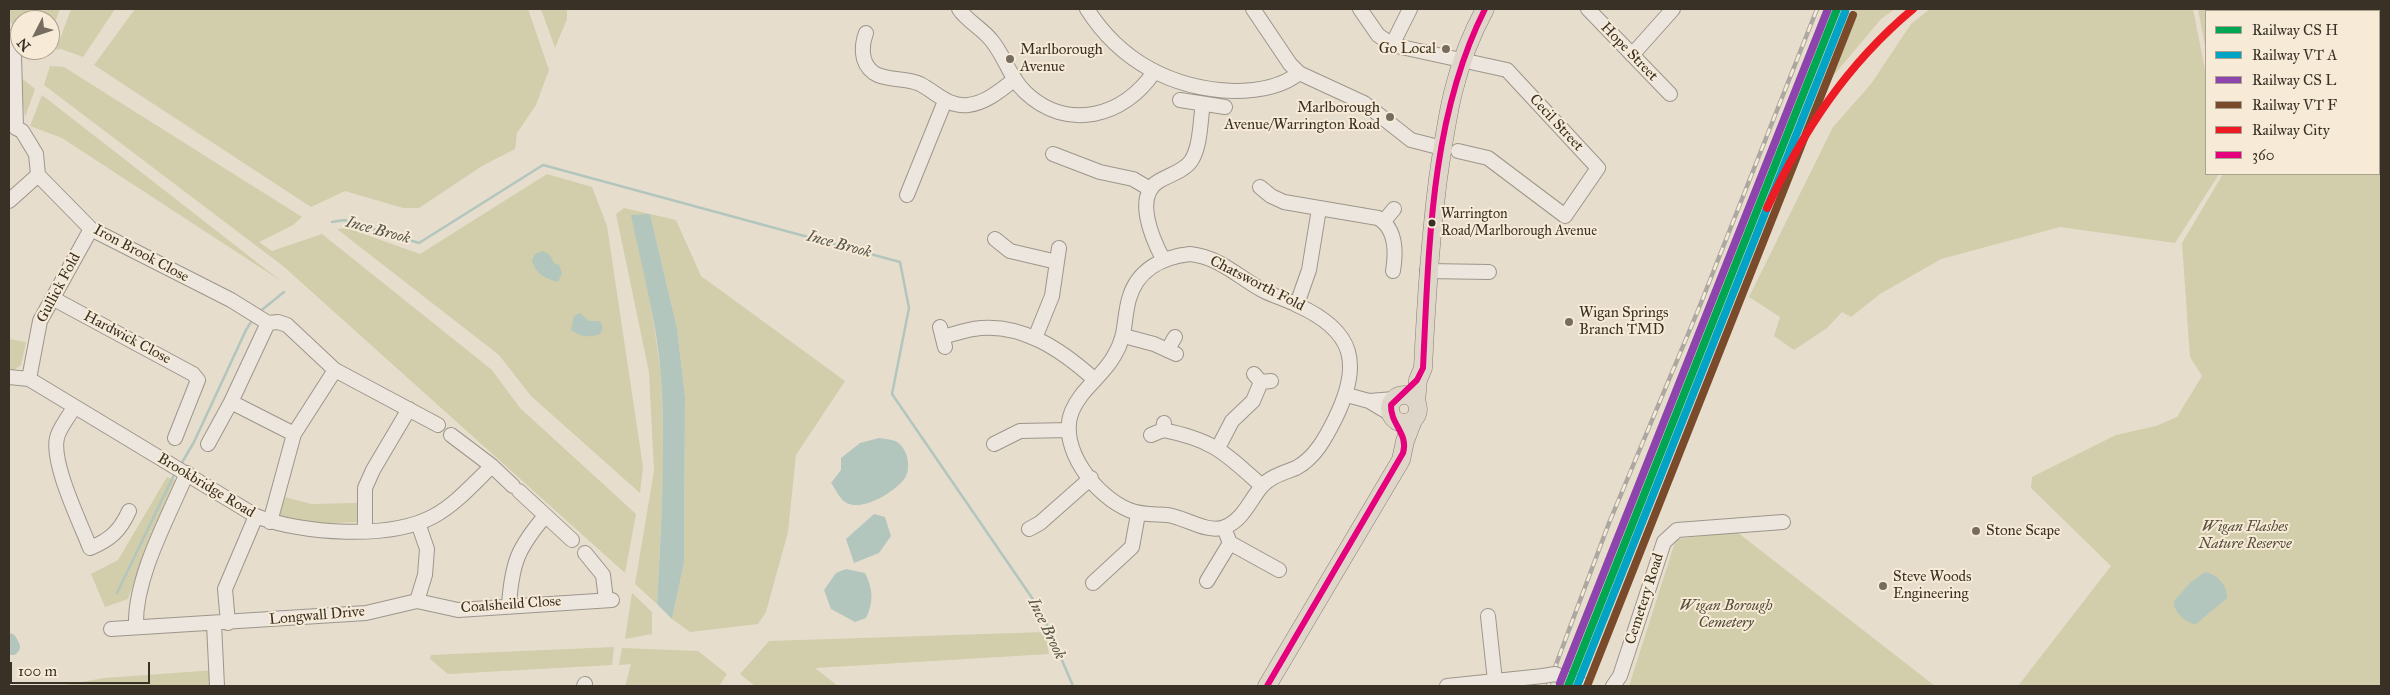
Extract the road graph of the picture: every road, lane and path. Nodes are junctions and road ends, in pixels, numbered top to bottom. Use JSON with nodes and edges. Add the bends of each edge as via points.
{"nodes":[{"id":1,"x":959,"y":9,"type":"edge"},
{"id":2,"x":1087,"y":9,"type":"edge"},
{"id":3,"x":1253,"y":9,"type":"edge"},
{"id":4,"x":1360,"y":9,"type":"edge"},
{"id":5,"x":1410,"y":9,"type":"edge"},
{"id":6,"x":1485,"y":9,"type":"edge"},
{"id":7,"x":1673,"y":9,"type":"edge"},
{"id":8,"x":1594,"y":11,"type":"edge"},
{"id":9,"x":867,"y":32,"type":"dead end"},
{"id":10,"x":9,"y":37,"type":"edge"},
{"id":11,"x":1392,"y":45,"type":"junction"},
{"id":12,"x":1632,"y":55,"type":"junction"},
{"id":13,"x":1461,"y":60,"type":"junction"},
{"id":14,"x":1154,"y":72,"type":"junction"},
{"id":15,"x":1299,"y":73,"type":"junction"},
{"id":16,"x":1015,"y":79,"type":"junction"},
{"id":17,"x":1670,"y":94,"type":"dead end"},
{"id":18,"x":1180,"y":100,"type":"dead end"},
{"id":19,"x":945,"y":101,"type":"junction"},
{"id":20,"x":1203,"y":104,"type":"junction"},
{"id":21,"x":1225,"y":107,"type":"dead end"},
{"id":22,"x":1054,"y":154,"type":"dead end"},
{"id":23,"x":1458,"y":154,"type":"junction"},
{"id":24,"x":38,"y":175,"type":"junction"},
{"id":25,"x":1150,"y":189,"type":"junction"},
{"id":26,"x":914,"y":191,"type":"dead end"},
{"id":27,"x":1265,"y":196,"type":"dead end"},
{"id":28,"x":9,"y":200,"type":"edge"},
{"id":29,"x":1319,"y":209,"type":"junction"},
{"id":30,"x":1394,"y":210,"type":"dead end"},
{"id":31,"x":1384,"y":221,"type":"junction"},
{"id":32,"x":91,"y":229,"type":"junction"},
{"id":33,"x":993,"y":238,"type":"dead end"},
{"id":34,"x":1163,"y":259,"type":"junction"},
{"id":35,"x":1397,"y":262,"type":"dead end"},
{"id":36,"x":1427,"y":271,"type":"junction"},
{"id":37,"x":1489,"y":272,"type":"dead end"},
{"id":38,"x":54,"y":299,"type":"junction"},
{"id":39,"x":1297,"y":304,"type":"junction"},
{"id":40,"x":266,"y":322,"type":"junction"},
{"id":41,"x":1124,"y":336,"type":"junction"},
{"id":42,"x":943,"y":337,"type":"dead end"},
{"id":43,"x":1176,"y":337,"type":"dead end"},
{"id":44,"x":1034,"y":338,"type":"junction"},
{"id":45,"x":335,"y":370,"type":"junction"},
{"id":46,"x":9,"y":377,"type":"edge"},
{"id":47,"x":29,"y":379,"type":"junction"},
{"id":48,"x":1262,"y":379,"type":"dead end"},
{"id":49,"x":1095,"y":380,"type":"junction"},
{"id":50,"x":1347,"y":395,"type":"junction"},
{"id":51,"x":231,"y":402,"type":"junction"},
{"id":52,"x":74,"y":408,"type":"junction"},
{"id":53,"x":1402,"y":408,"type":"junction"},
{"id":54,"x":409,"y":409,"type":"junction"},
{"id":55,"x":438,"y":425,"type":"dead end"},
{"id":56,"x":1159,"y":429,"type":"dead end"},
{"id":57,"x":1069,"y":430,"type":"junction"},
{"id":58,"x":294,"y":434,"type":"junction"},
{"id":59,"x":451,"y":435,"type":"dead end"},
{"id":60,"x":175,"y":438,"type":"dead end"},
{"id":61,"x":208,"y":444,"type":"dead end"},
{"id":62,"x":994,"y":445,"type":"dead end"},
{"id":63,"x":1218,"y":448,"type":"junction"},
{"id":64,"x":492,"y":466,"type":"junction"},
{"id":65,"x":185,"y":472,"type":"junction"},
{"id":66,"x":1090,"y":478,"type":"junction"},
{"id":67,"x":1262,"y":486,"type":"junction"},
{"id":68,"x":129,"y":511,"type":"dead end"},
{"id":69,"x":1138,"y":514,"type":"junction"},
{"id":70,"x":256,"y":516,"type":"junction"},
{"id":71,"x":545,"y":516,"type":"junction"},
{"id":72,"x":270,"y":522,"type":"junction"},
{"id":73,"x":1783,"y":522,"type":"dead end"},
{"id":74,"x":418,"y":523,"type":"junction"},
{"id":75,"x":1038,"y":527,"type":"dead end"},
{"id":76,"x":1224,"y":528,"type":"junction"},
{"id":77,"x":365,"y":530,"type":"junction"},
{"id":78,"x":572,"y":540,"type":"dead end"},
{"id":79,"x":1230,"y":543,"type":"junction"},
{"id":80,"x":585,"y":554,"type":"dead end"},
{"id":81,"x":1283,"y":571,"type":"dead end"},
{"id":82,"x":1102,"y":580,"type":"dead end"},
{"id":83,"x":1207,"y":581,"type":"dead end"},
{"id":84,"x":417,"y":601,"type":"junction"},
{"id":85,"x":510,"y":605,"type":"junction"},
{"id":86,"x":1488,"y":616,"type":"dead end"},
{"id":87,"x":221,"y":623,"type":"junction"},
{"id":88,"x":136,"y":627,"type":"junction"},
{"id":89,"x":111,"y":629,"type":"dead end"},
{"id":90,"x":1495,"y":681,"type":"junction"},
{"id":91,"x":217,"y":686,"type":"edge"},
{"id":92,"x":1267,"y":686,"type":"edge"},
{"id":93,"x":1447,"y":686,"type":"edge"},
{"id":94,"x":1585,"y":686,"type":"edge"},
{"id":95,"x":1613,"y":686,"type":"edge"}],
"edges":[{"from":1,"to":16,"type":"street","via":[[990,38]]},
{"from":2,"to":14,"type":"street","via":[[1114,43]]},
{"from":3,"to":15,"type":"street"},
{"from":4,"to":11,"type":"street","via":[[1378,35]]},
{"from":5,"to":11,"type":"street"},
{"from":6,"to":13,"type":"main road"},
{"from":7,"to":12,"type":"street"},
{"from":8,"to":12,"type":"street","name":"Hope Street"},
{"from":9,"to":19,"type":"street","via":[[863,43],[864,56],[872,72],[882,77],[913,81]]},
{"from":10,"to":24,"type":"street","via":[[14,56],[16,128],[22,131],[36,154]]},
{"from":11,"to":13,"type":"street"},
{"from":12,"to":17,"type":"street","name":"Hope Street"},
{"from":13,"to":23,"type":"main road","via":[[1449,107]]},
{"from":13,"to":23,"type":"street","name":"Cecil Street","via":[[1507,70],[1598,168],[1565,216],[1488,158]]},
{"from":14,"to":15,"type":"street","via":[[1190,86],[1240,91],[1274,86]]},
{"from":14,"to":16,"type":"street","via":[[1125,102],[1100,113],[1080,115],[1050,109],[1032,98]]},
{"from":15,"to":23,"type":"street","via":[[1364,103],[1411,140]]},
{"from":16,"to":19,"type":"street","via":[[976,104],[960,105]]},
{"from":18,"to":20,"type":"street"},
{"from":19,"to":26,"type":"street"},
{"from":20,"to":21,"type":"street"},
{"from":20,"to":25,"type":"street","via":[[1195,152],[1190,162]]},
{"from":22,"to":25,"type":"street","via":[[1069,166],[1133,179]]},
{"from":23,"to":36,"type":"main road"},
{"from":24,"to":28,"type":"street"},
{"from":24,"to":32,"type":"street","name":"Iron Brook Close"},
{"from":25,"to":34,"type":"street","via":[[1147,220]]},
{"from":27,"to":29,"type":"street"},
{"from":29,"to":31,"type":"street"},
{"from":29,"to":39,"type":"street","via":[[1309,270]]},
{"from":30,"to":31,"type":"street"},
{"from":31,"to":35,"type":"street","via":[[1392,235]]},
{"from":32,"to":38,"type":"street","name":"Gullick Fold"},
{"from":32,"to":40,"type":"street","name":"Iron Brook Close","via":[[231,300]]},
{"from":33,"to":44,"type":"street","via":[[1010,251],[1058,255],[1052,296]]},
{"from":34,"to":39,"type":"street","name":"Chatsworth Fold","via":[[1190,254],[1212,259],[1257,287]]},
{"from":34,"to":41,"type":"street","name":"Chatsworth Fold","via":[[1139,278],[1132,289]]},
{"from":36,"to":37,"type":"street"},
{"from":36,"to":53,"type":"main road","via":[[1423,368]]},
{"from":38,"to":47,"type":"street","name":"Gullick Fold","via":[[40,322]]},
{"from":38,"to":60,"type":"street","name":"Hardwick Close","via":[[193,374],[198,380]]},
{"from":39,"to":50,"type":"street","name":"Chatsworth Fold","via":[[1324,320],[1344,341],[1352,365]]},
{"from":40,"to":45,"type":"street","name":"Iron Brook Close","via":[[287,325]]},
{"from":40,"to":51,"type":"street"},
{"from":41,"to":43,"type":"street","via":[[1172,352]]},
{"from":41,"to":49,"type":"street","name":"Chatsworth Fold","via":[[1113,358]]},
{"from":42,"to":44,"type":"street","via":[[973,329],[1000,328]]},
{"from":44,"to":49,"type":"street","via":[[1068,357]]},
{"from":45,"to":54,"type":"street","name":"Iron Brook Close"},
{"from":45,"to":58,"type":"street"},
{"from":46,"to":47,"type":"street","name":"Brookbridge Road"},
{"from":47,"to":52,"type":"street","name":"Brookbridge Road"},
{"from":48,"to":63,"type":"street","via":[[1254,401],[1232,421]]},
{"from":49,"to":57,"type":"street","name":"Chatsworth Fold","via":[[1072,409]]},
{"from":50,"to":53,"type":"street"},
{"from":50,"to":67,"type":"street","name":"Chatsworth Fold","via":[[1328,435],[1312,455]]},
{"from":51,"to":58,"type":"street"},
{"from":51,"to":61,"type":"street"},
{"from":52,"to":65,"type":"street","name":"Brookbridge Road"},
{"from":52,"to":68,"type":"street","via":[[57,436],[55,453],[90,548],[113,537]]},
{"from":53,"to":92,"type":"main road","via":[[1405,441],[1401,460]]},
{"from":54,"to":55,"type":"street","name":"Iron Brook Close"},
{"from":54,"to":77,"type":"street","via":[[365,488]]},
{"from":56,"to":63,"type":"street","via":[[1199,438]]},
{"from":57,"to":62,"type":"street","via":[[1020,431]]},
{"from":57,"to":66,"type":"street","name":"Chatsworth Fold","via":[[1075,455]]},
{"from":58,"to":72,"type":"street"},
{"from":59,"to":64,"type":"street"},
{"from":63,"to":67,"type":"street"},
{"from":64,"to":71,"type":"street"},
{"from":64,"to":74,"type":"street","name":"Brookbridge Road","via":[[451,504]]},
{"from":65,"to":70,"type":"street","name":"Brookbridge Road"},
{"from":65,"to":88,"type":"street","via":[[141,584],[135,612]]},
{"from":66,"to":69,"type":"street","name":"Chatsworth Fold","via":[[1115,504]]},
{"from":66,"to":75,"type":"street"},
{"from":67,"to":76,"type":"street","name":"Chatsworth Fold","via":[[1241,515]]},
{"from":69,"to":76,"type":"street","name":"Chatsworth Fold","via":[[1178,517],[1206,527]]},
{"from":69,"to":82,"type":"street","via":[[1132,547]]},
{"from":70,"to":72,"type":"street","name":"Brookbridge Road"},
{"from":70,"to":87,"type":"street","via":[[225,589]]},
{"from":71,"to":78,"type":"street"},
{"from":71,"to":85,"type":"street","via":[[517,553]]},
{"from":72,"to":77,"type":"street","name":"Brookbridge Road","via":[[315,530]]},
{"from":73,"to":95,"type":"street","name":"Cemetery Road","via":[[1677,530],[1670,535],[1664,542],[1620,676]]},
{"from":74,"to":77,"type":"street","name":"Brookbridge Road"},
{"from":74,"to":84,"type":"street","via":[[427,549]]},
{"from":76,"to":79,"type":"street"},
{"from":79,"to":81,"type":"street"},
{"from":79,"to":83,"type":"street"},
{"from":80,"to":85,"type":"street","name":"Coalsheild Close","via":[[603,575],[609,600]]},
{"from":84,"to":85,"type":"street","name":"Coalsheild Close","via":[[458,610]]},
{"from":84,"to":87,"type":"street","name":"Longwall Drive","via":[[366,613]]},
{"from":86,"to":90,"type":"street"},
{"from":87,"to":88,"type":"street","name":"Longwall Drive"},
{"from":87,"to":91,"type":"street","via":[[215,663]]},
{"from":88,"to":89,"type":"street","name":"Longwall Drive"},
{"from":90,"to":93,"type":"street"},
{"from":90,"to":94,"type":"street","bridge":true,"via":[[1555,674]]}]}
